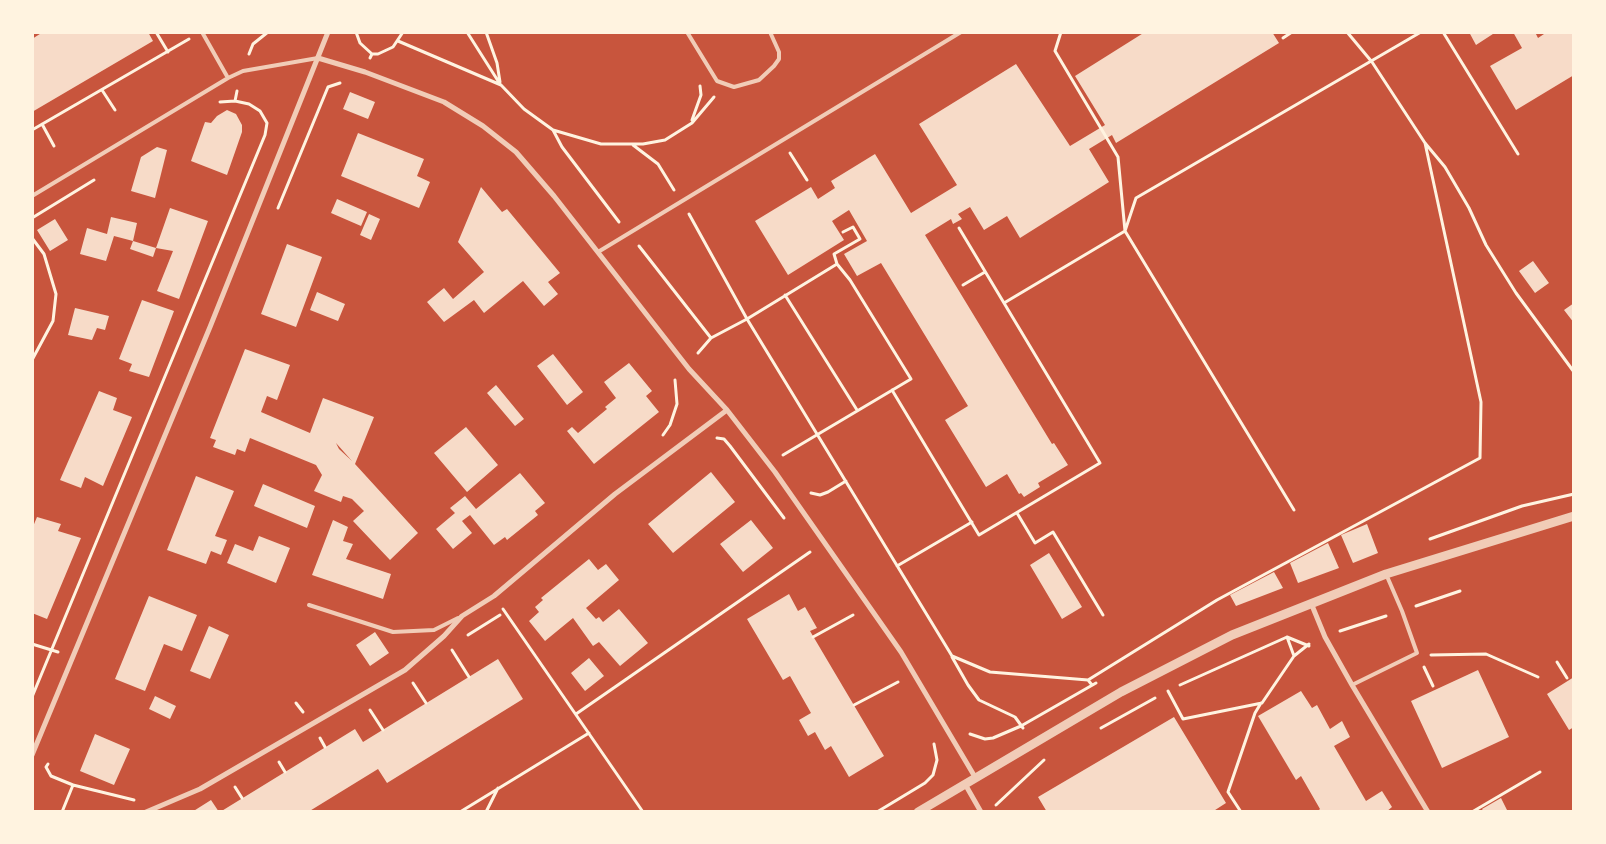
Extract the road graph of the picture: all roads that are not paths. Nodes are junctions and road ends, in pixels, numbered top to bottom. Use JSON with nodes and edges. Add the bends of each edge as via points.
{"nodes":[{"id":1,"x":202,"y":32,"type":"edge"},
{"id":2,"x":328,"y":32,"type":"edge"},
{"id":3,"x":687,"y":32,"type":"edge"},
{"id":4,"x":770,"y":32,"type":"edge"},
{"id":5,"x":961,"y":32,"type":"edge"},
{"id":6,"x":318,"y":58,"type":"junction"},
{"id":7,"x":228,"y":78,"type":"junction"},
{"id":8,"x":32,"y":196,"type":"edge"},
{"id":9,"x":598,"y":252,"type":"junction"},
{"id":10,"x":727,"y":410,"type":"junction"},
{"id":11,"x":1574,"y":516,"type":"edge"},
{"id":12,"x":1386,"y":574,"type":"junction"},
{"id":13,"x":1311,"y":603,"type":"junction"},
{"id":14,"x":309,"y":605,"type":"dead end"},
{"id":15,"x":462,"y":616,"type":"junction"},
{"id":16,"x":1352,"y":685,"type":"junction"},
{"id":17,"x":32,"y":755,"type":"edge"},
{"id":18,"x":975,"y":777,"type":"junction"},
{"id":19,"x":964,"y":783,"type":"junction"},
{"id":20,"x":146,"y":812,"type":"edge"},
{"id":21,"x":918,"y":812,"type":"edge"},
{"id":22,"x":981,"y":812,"type":"edge"},
{"id":23,"x":1428,"y":812,"type":"edge"}],
"edges":[{"from":1,"to":7,"type":"lane"},
{"from":2,"to":6,"type":"street"},
{"from":3,"to":4,"type":"lane","via":[[712,74],[724,85],[740,87],[760,80],[779,58]]},
{"from":5,"to":9,"type":"lane"},
{"from":6,"to":7,"type":"lane","via":[[243,70]]},
{"from":6,"to":9,"type":"street","via":[[444,102],[483,126],[516,152]]},
{"from":6,"to":17,"type":"street"},
{"from":7,"to":8,"type":"lane"},
{"from":9,"to":10,"type":"street","via":[[689,369]]},
{"from":10,"to":15,"type":"street","via":[[615,494],[494,596]]},
{"from":10,"to":18,"type":"street","via":[[775,472],[901,652]]},
{"from":11,"to":12,"type":"street"},
{"from":12,"to":13,"type":"street"},
{"from":12,"to":16,"type":"lane","via":[[1417,653]]},
{"from":13,"to":16,"type":"street","via":[[1325,637]]},
{"from":13,"to":18,"type":"street","via":[[1232,635],[1121,692]]},
{"from":14,"to":15,"type":"lane","via":[[393,632],[406,633],[434,630]]},
{"from":15,"to":20,"type":"street","via":[[405,670],[200,789]]},
{"from":16,"to":23,"type":"street"},
{"from":18,"to":19,"type":"street"},
{"from":19,"to":21,"type":"street"},
{"from":19,"to":22,"type":"street"}]}
